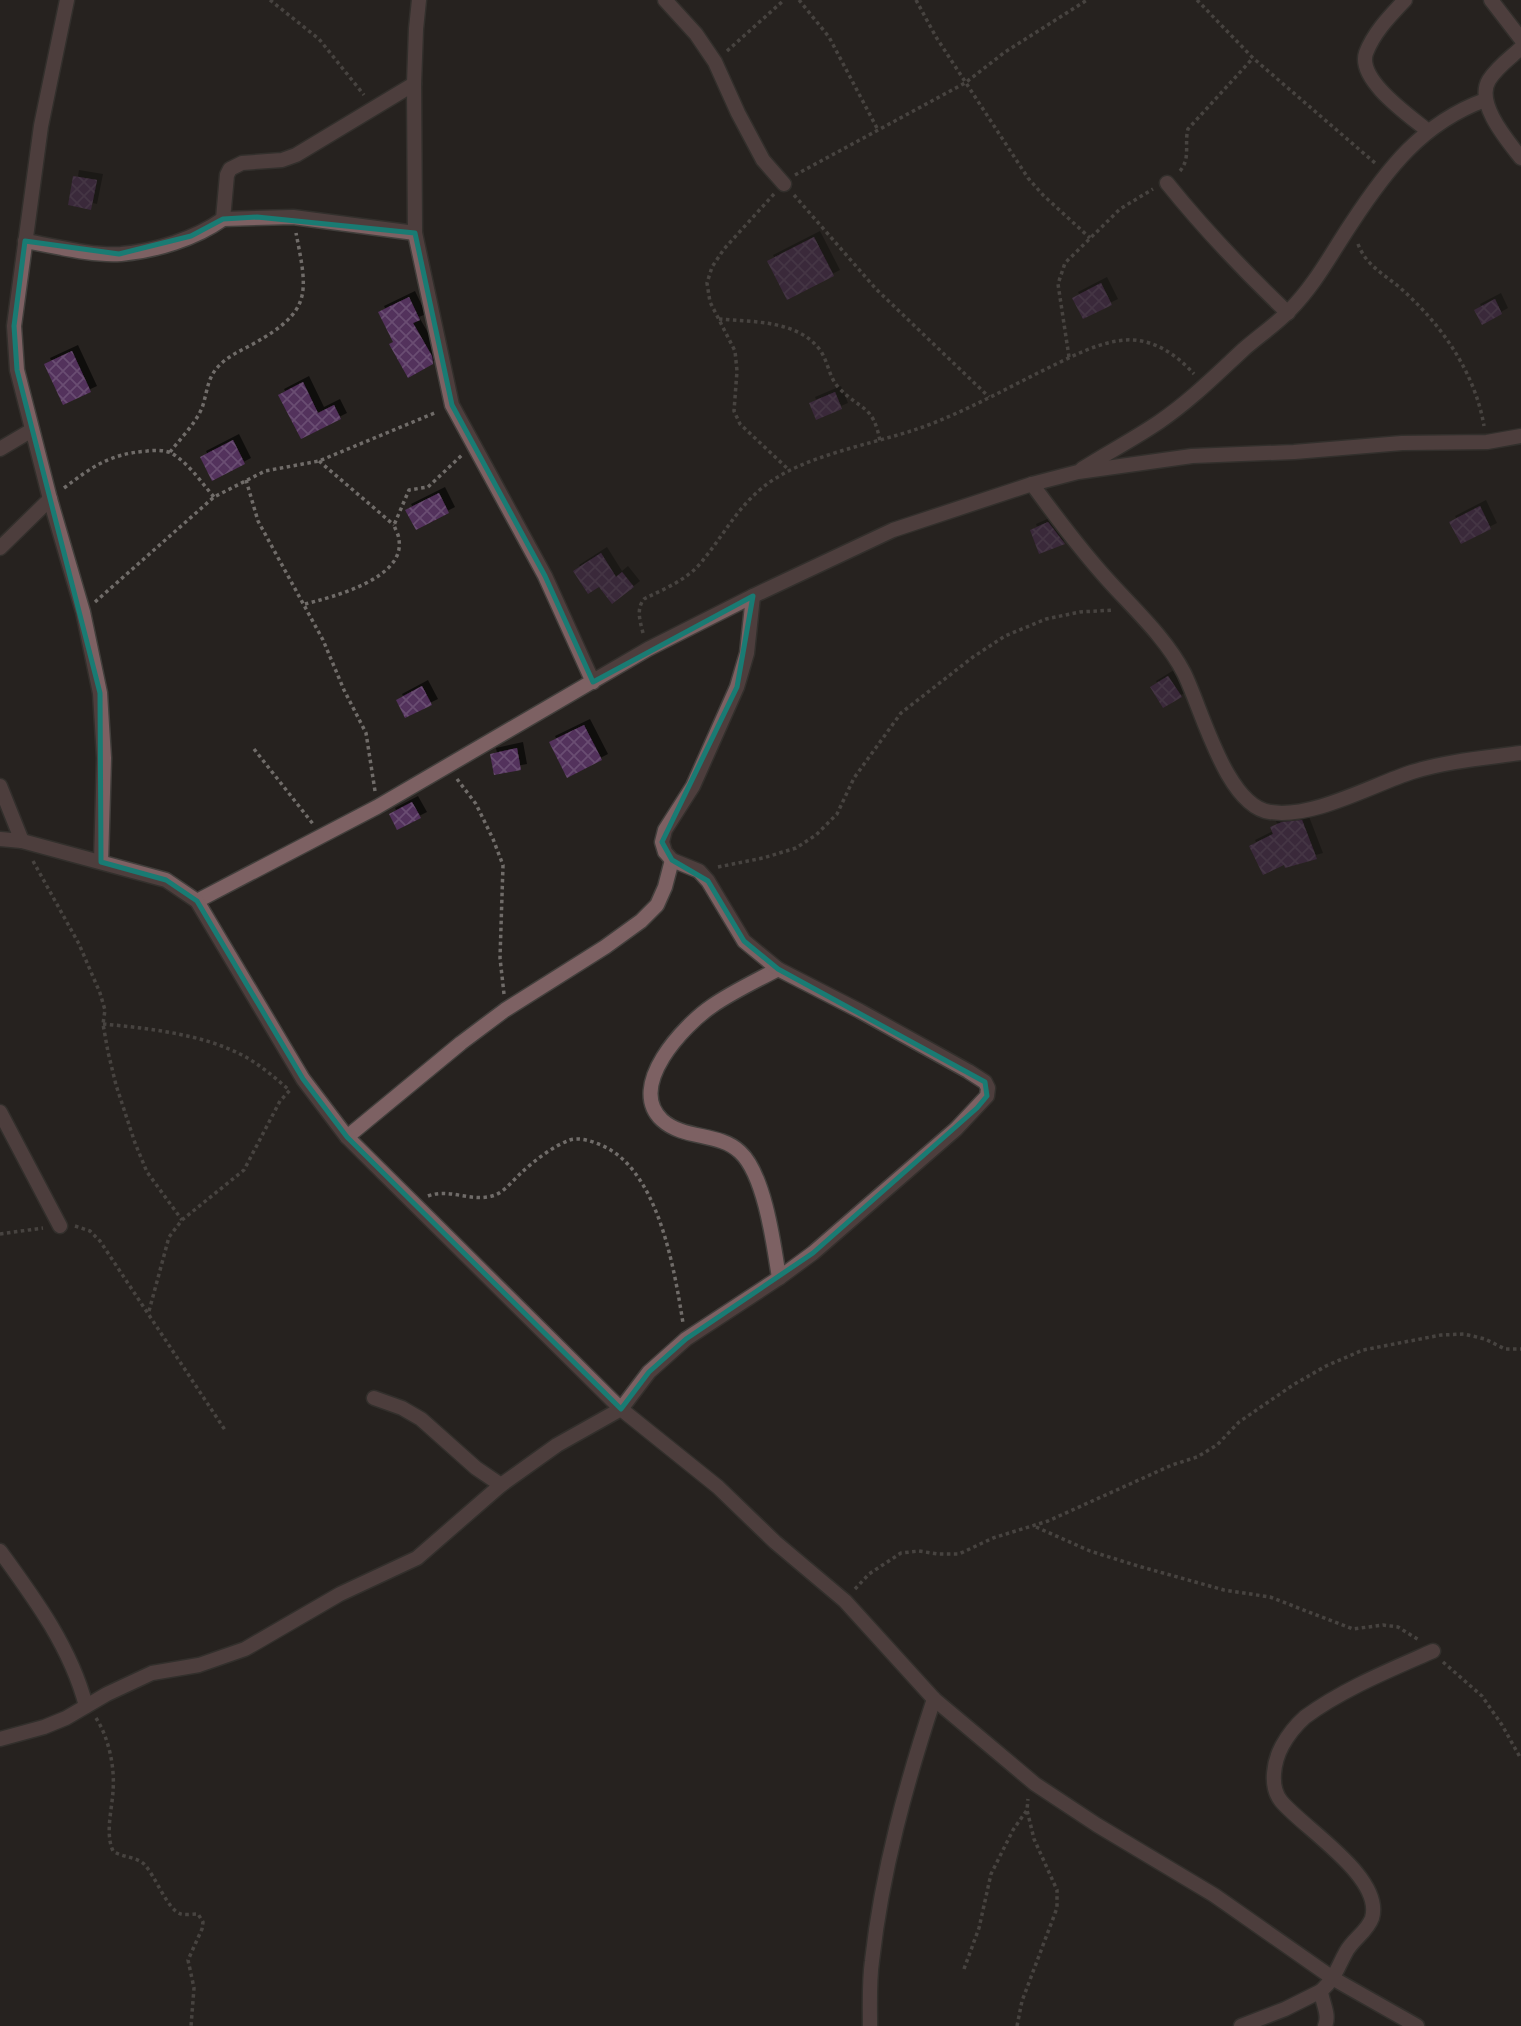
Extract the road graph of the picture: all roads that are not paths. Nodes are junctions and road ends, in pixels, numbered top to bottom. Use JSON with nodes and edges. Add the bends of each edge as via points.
{"nodes":[{"id":1,"x":67,"y":0,"type":"edge"},
{"id":2,"x":419,"y":0,"type":"edge"},
{"id":3,"x":665,"y":0,"type":"edge"},
{"id":4,"x":1405,"y":0,"type":"edge"},
{"id":5,"x":1491,"y":0,"type":"edge"},
{"id":6,"x":1521,"y":39,"type":"edge"},
{"id":7,"x":1521,"y":48,"type":"edge"},
{"id":8,"x":414,"y":84,"type":"junction"},
{"id":9,"x":1485,"y":100,"type":"junction"},
{"id":10,"x":1428,"y":131,"type":"junction"},
{"id":11,"x":1521,"y":158,"type":"edge"},
{"id":12,"x":1167,"y":183,"type":"road end"},
{"id":13,"x":784,"y":184,"type":"road end"},
{"id":14,"x":223,"y":219,"type":"junction"},
{"id":15,"x":415,"y":233,"type":"junction"},
{"id":16,"x":25,"y":241,"type":"junction"},
{"id":17,"x":1288,"y":313,"type":"junction"},
{"id":18,"x":15,"y":326,"type":"junction"},
{"id":19,"x":0,"y":332,"type":"edge"},
{"id":20,"x":32,"y":430,"type":"junction"},
{"id":21,"x":1521,"y":436,"type":"edge"},
{"id":22,"x":0,"y":449,"type":"edge"},
{"id":23,"x":1078,"y":472,"type":"junction"},
{"id":24,"x":1032,"y":484,"type":"junction"},
{"id":25,"x":50,"y":499,"type":"junction"},
{"id":26,"x":0,"y":548,"type":"edge"},
{"id":27,"x":753,"y":596,"type":"junction"},
{"id":28,"x":593,"y":682,"type":"junction"},
{"id":29,"x":1521,"y":753,"type":"edge"},
{"id":30,"x":0,"y":786,"type":"edge"},
{"id":31,"x":0,"y":839,"type":"edge"},
{"id":32,"x":22,"y":841,"type":"junction"},
{"id":33,"x":671,"y":860,"type":"junction"},
{"id":34,"x":101,"y":862,"type":"junction"},
{"id":35,"x":197,"y":901,"type":"junction"},
{"id":36,"x":778,"y":969,"type":"junction"},
{"id":37,"x":0,"y":1112,"type":"edge"},
{"id":38,"x":347,"y":1137,"type":"junction"},
{"id":39,"x":60,"y":1226,"type":"road end"},
{"id":40,"x":779,"y":1279,"type":"junction"},
{"id":41,"x":374,"y":1398,"type":"dead end"},
{"id":42,"x":621,"y":1409,"type":"junction"},
{"id":43,"x":501,"y":1485,"type":"junction"},
{"id":44,"x":0,"y":1551,"type":"edge"},
{"id":45,"x":1433,"y":1651,"type":"road end"},
{"id":46,"x":934,"y":1699,"type":"junction"},
{"id":47,"x":83,"y":1708,"type":"junction"},
{"id":48,"x":0,"y":1739,"type":"edge"},
{"id":49,"x":1334,"y":1979,"type":"junction"},
{"id":50,"x":1321,"y":1991,"type":"junction"},
{"id":51,"x":870,"y":2026,"type":"edge"},
{"id":52,"x":1241,"y":2026,"type":"edge"},
{"id":53,"x":1325,"y":2026,"type":"edge"},
{"id":54,"x":1417,"y":2026,"type":"edge"}],
"edges":[{"from":1,"to":16,"type":"street","via":[[41,126]]},
{"from":2,"to":8,"type":"street"},
{"from":3,"to":13,"type":"street","via":[[715,62],[763,160]]},
{"from":4,"to":10,"type":"street","via":[[1381,26],[1365,55],[1367,73]]},
{"from":5,"to":6,"type":"street"},
{"from":7,"to":9,"type":"street","via":[[1487,82]]},
{"from":8,"to":14,"type":"street","via":[[296,155],[234,166],[227,174]]},
{"from":8,"to":15,"type":"street"},
{"from":9,"to":10,"type":"street"},
{"from":9,"to":11,"type":"street","via":[[1500,131]]},
{"from":10,"to":17,"type":"street","via":[[1388,173]]},
{"from":12,"to":17,"type":"street"},
{"from":14,"to":15,"type":"street","via":[[293,218]]},
{"from":14,"to":16,"type":"street","via":[[191,236],[119,254]]},
{"from":15,"to":28,"type":"street","via":[[452,405],[545,576]]},
{"from":16,"to":18,"type":"street"},
{"from":17,"to":23,"type":"street","via":[[1158,422]]},
{"from":18,"to":19,"type":"street"},
{"from":18,"to":20,"type":"street","via":[[17,370]]},
{"from":20,"to":22,"type":"street"},
{"from":20,"to":25,"type":"street"},
{"from":21,"to":23,"type":"street","via":[[1486,442],[1192,456]]},
{"from":23,"to":24,"type":"street"},
{"from":24,"to":27,"type":"street","via":[[892,530]]},
{"from":24,"to":29,"type":"street","via":[[1163,641],[1182,671],[1236,788],[1250,803],[1268,812],[1294,813],[1413,772]]},
{"from":25,"to":26,"type":"street"},
{"from":25,"to":34,"type":"street","via":[[83,612],[100,693],[104,758]]},
{"from":27,"to":28,"type":"street"},
{"from":27,"to":33,"type":"street","via":[[747,653],[737,687],[693,786],[665,830],[662,842]]},
{"from":28,"to":35,"type":"street","via":[[376,807]]},
{"from":30,"to":32,"type":"street"},
{"from":31,"to":32,"type":"street"},
{"from":32,"to":34,"type":"street"},
{"from":33,"to":36,"type":"street","via":[[699,871],[708,880],[744,941]]},
{"from":33,"to":38,"type":"street","via":[[657,905],[641,921],[505,1010]]},
{"from":34,"to":35,"type":"street","via":[[166,880]]},
{"from":35,"to":38,"type":"street","via":[[303,1079]]},
{"from":36,"to":40,"type":"street","via":[[711,1006],[684,1030],[651,1080],[652,1100],[660,1118],[675,1130],[728,1143],[751,1165],[772,1232]]},
{"from":36,"to":40,"type":"street","via":[[968,1071],[988,1088],[987,1096],[956,1129]]},
{"from":37,"to":39,"type":"street"},
{"from":38,"to":42,"type":"street"},
{"from":40,"to":42,"type":"street","via":[[686,1339],[649,1372]]},
{"from":41,"to":43,"type":"street","via":[[421,1419]]},
{"from":42,"to":43,"type":"street","via":[[557,1445]]},
{"from":42,"to":46,"type":"street","via":[[718,1487],[845,1601]]},
{"from":43,"to":47,"type":"street","via":[[417,1558],[340,1594],[245,1649],[199,1665],[152,1673]]},
{"from":44,"to":47,"type":"street","via":[[64,1647],[81,1685]]},
{"from":45,"to":49,"type":"street","via":[[1304,1718],[1276,1756],[1273,1781],[1280,1800],[1334,1848],[1370,1895],[1373,1916],[1347,1950]]},
{"from":46,"to":49,"type":"street","via":[[1035,1784],[1214,1895]]},
{"from":46,"to":51,"type":"street","via":[[887,1866],[872,1962]]},
{"from":47,"to":48,"type":"street","via":[[44,1727]]},
{"from":49,"to":50,"type":"street"},
{"from":49,"to":54,"type":"street"},
{"from":50,"to":52,"type":"street"},
{"from":50,"to":53,"type":"street","via":[[1327,2012]]}]}
